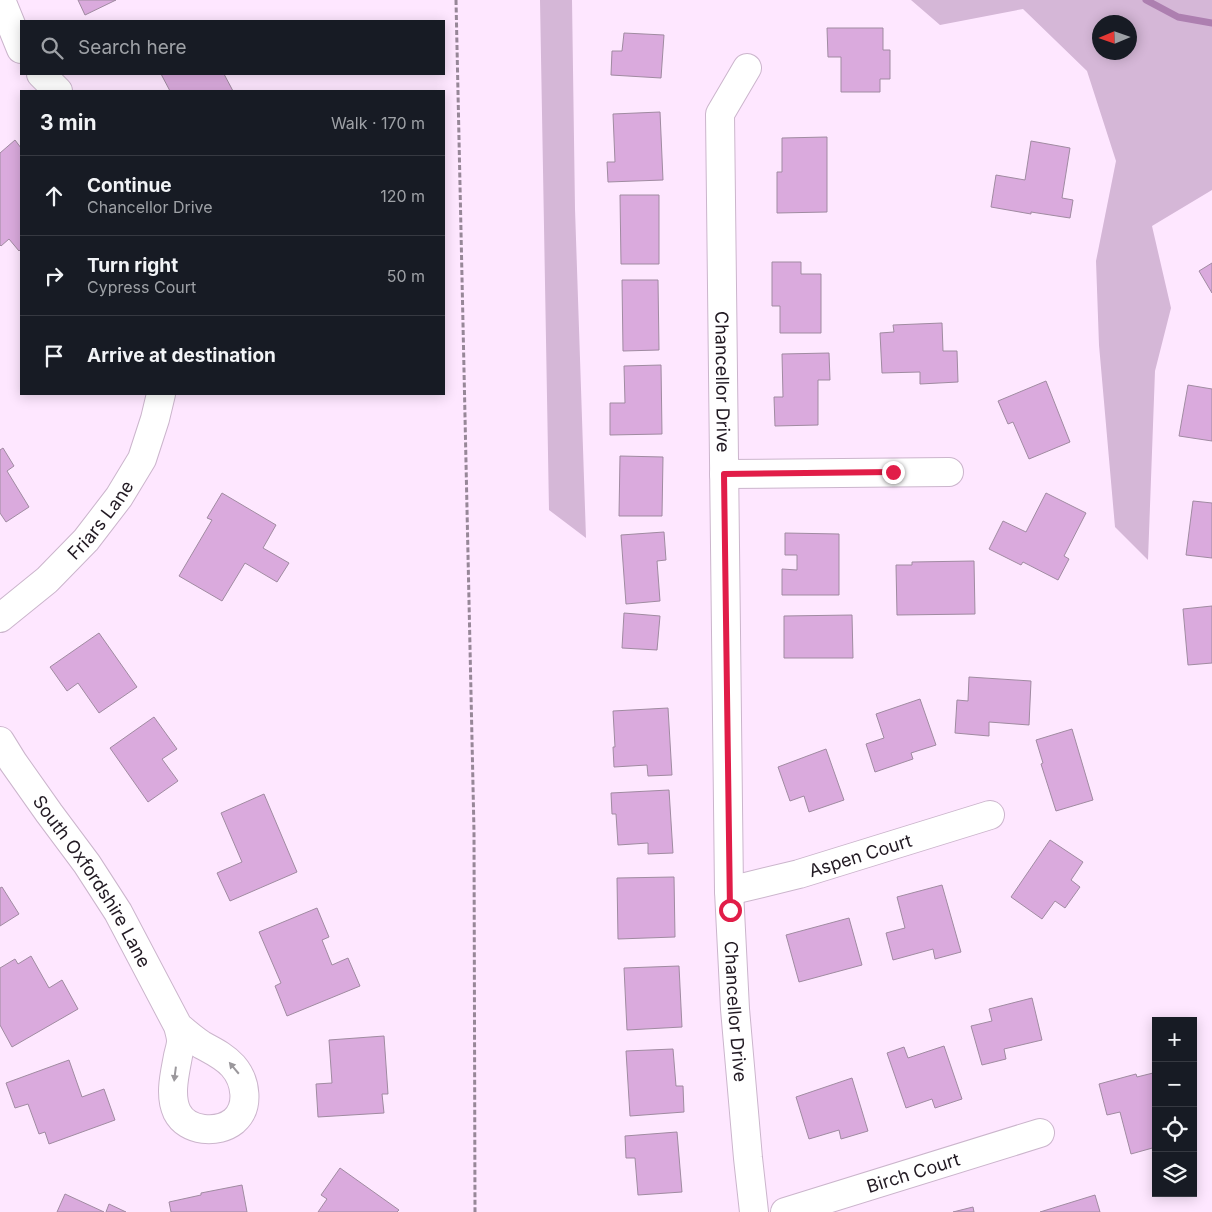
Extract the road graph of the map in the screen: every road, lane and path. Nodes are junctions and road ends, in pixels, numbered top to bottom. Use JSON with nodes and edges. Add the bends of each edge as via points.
{"nodes":[{"id":1,"x":1,"y":0,"type":"edge"},
{"id":2,"x":456,"y":0,"type":"edge"},
{"id":3,"x":20,"y":47,"type":"edge"},
{"id":4,"x":0,"y":59,"type":"edge"},
{"id":5,"x":20,"y":60,"type":"edge"},
{"id":6,"x":747,"y":68,"type":"dead end"},
{"id":7,"x":42,"y":75,"type":"edge"},
{"id":8,"x":57,"y":90,"type":"edge"},
{"id":9,"x":161,"y":395,"type":"edge"},
{"id":10,"x":949,"y":472,"type":"dead end"},
{"id":11,"x":724,"y":474,"type":"junction"},
{"id":12,"x":0,"y":618,"type":"edge"},
{"id":13,"x":0,"y":741,"type":"edge"},
{"id":14,"x":990,"y":815,"type":"dead end"},
{"id":15,"x":729,"y":891,"type":"junction"},
{"id":16,"x":178,"y":1026,"type":"dead end"},
{"id":17,"x":1040,"y":1133,"type":"dead end"},
{"id":18,"x":475,"y":1212,"type":"edge"},
{"id":19,"x":754,"y":1212,"type":"edge"},
{"id":20,"x":785,"y":1212,"type":"edge"}],
"edges":[{"from":1,"to":3,"type":"street"},
{"from":2,"to":18,"type":"path","via":[[474,832]]},
{"from":4,"to":5,"type":"street"},
{"from":6,"to":11,"type":"street","name":"Chancellor Drive","via":[[720,114]]},
{"from":7,"to":8,"type":"street"},
{"from":9,"to":12,"type":"street","name":"Friars Lane","via":[[142,459],[119,497],[86,540],[47,580]]},
{"from":10,"to":11,"type":"street"},
{"from":11,"to":15,"type":"street","name":"Chancellor Drive"},
{"from":13,"to":16,"type":"street","name":"South Oxfordshire Lane","via":[[118,912]]},
{"from":14,"to":15,"type":"street","name":"Aspen Court","via":[[799,874]]},
{"from":15,"to":19,"type":"street","name":"Chancellor Drive","via":[[735,1009]]},
{"from":17,"to":20,"type":"street","name":"Birch Court"}]}
